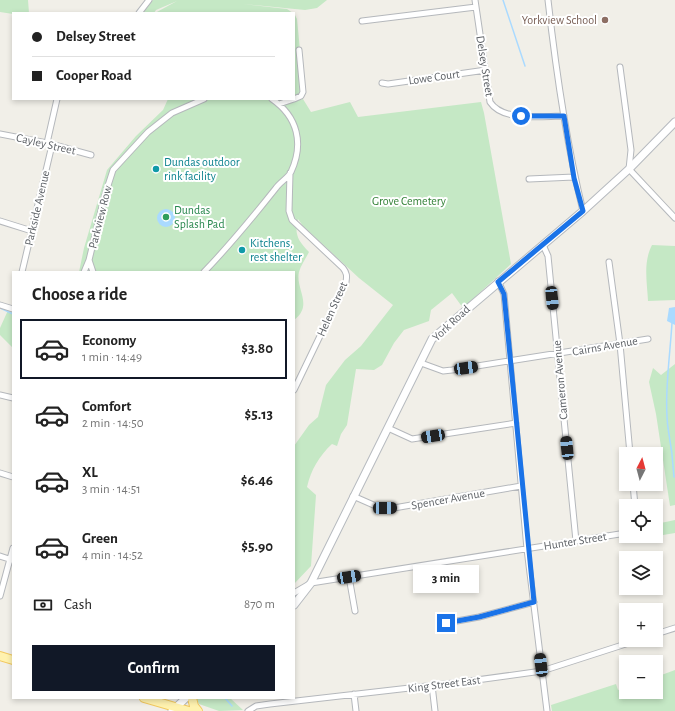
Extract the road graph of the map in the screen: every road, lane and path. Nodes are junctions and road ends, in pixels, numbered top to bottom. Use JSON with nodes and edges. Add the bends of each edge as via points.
{"nodes":[{"id":1,"x":149,"y":0,"type":"edge"},
{"id":2,"x":475,"y":0,"type":"edge"},
{"id":3,"x":548,"y":0,"type":"edge"},
{"id":4,"x":476,"y":7,"type":"junction"},
{"id":5,"x":140,"y":12,"type":"edge"},
{"id":6,"x":362,"y":21,"type":"dead end"},
{"id":7,"x":299,"y":50,"type":"dead end"},
{"id":8,"x":620,"y":67,"type":"dead end"},
{"id":9,"x":486,"y":70,"type":"junction"},
{"id":10,"x":382,"y":83,"type":"dead end"},
{"id":11,"x":295,"y":99,"type":"edge"},
{"id":12,"x":56,"y":100,"type":"edge"},
{"id":13,"x":202,"y":100,"type":"edge"},
{"id":14,"x":273,"y":100,"type":"edge"},
{"id":15,"x":291,"y":100,"type":"edge"},
{"id":16,"x":279,"y":104,"type":"junction"},
{"id":17,"x":564,"y":116,"type":"junction"},
{"id":18,"x":674,"y":125,"type":"edge"},
{"id":19,"x":0,"y":134,"type":"edge"},
{"id":20,"x":49,"y":144,"type":"junction"},
{"id":21,"x":91,"y":156,"type":"dead end"},
{"id":22,"x":629,"y":169,"type":"junction"},
{"id":23,"x":290,"y":173,"type":"junction"},
{"id":24,"x":574,"y":178,"type":"junction"},
{"id":25,"x":529,"y":179,"type":"dead end"},
{"id":26,"x":583,"y":211,"type":"junction"},
{"id":27,"x":675,"y":218,"type":"edge"},
{"id":28,"x":0,"y":221,"type":"edge"},
{"id":29,"x":32,"y":231,"type":"junction"},
{"id":30,"x":543,"y":244,"type":"junction"},
{"id":31,"x":89,"y":260,"type":"junction"},
{"id":32,"x":609,"y":262,"type":"dead end"},
{"id":33,"x":22,"y":271,"type":"edge"},
{"id":34,"x":84,"y":271,"type":"edge"},
{"id":35,"x":93,"y":271,"type":"edge"},
{"id":36,"x":205,"y":271,"type":"edge"},
{"id":37,"x":498,"y":282,"type":"junction"},
{"id":38,"x":0,"y":305,"type":"edge"},
{"id":39,"x":12,"y":308,"type":"edge"},
{"id":40,"x":648,"y":339,"type":"dead end"},
{"id":41,"x":620,"y":344,"type":"junction"},
{"id":42,"x":558,"y":354,"type":"junction"},
{"id":43,"x":509,"y":362,"type":"junction"},
{"id":44,"x":421,"y":363,"type":"junction"},
{"id":45,"x":295,"y":388,"type":"edge"},
{"id":46,"x":0,"y":394,"type":"edge"},
{"id":47,"x":12,"y":398,"type":"edge"},
{"id":48,"x":516,"y":423,"type":"junction"},
{"id":49,"x":388,"y":428,"type":"junction"},
{"id":50,"x":629,"y":447,"type":"edge"},
{"id":51,"x":0,"y":473,"type":"edge"},
{"id":52,"x":12,"y":477,"type":"edge"},
{"id":53,"x":521,"y":486,"type":"junction"},
{"id":54,"x":353,"y":496,"type":"junction"},
{"id":55,"x":619,"y":534,"type":"edge"},
{"id":56,"x":576,"y":541,"type":"junction"},
{"id":57,"x":527,"y":549,"type":"junction"},
{"id":58,"x":0,"y":556,"type":"edge"},
{"id":59,"x":11,"y":560,"type":"edge"},
{"id":60,"x":349,"y":577,"type":"junction"},
{"id":61,"x":311,"y":583,"type":"junction"},
{"id":62,"x":295,"y":592,"type":"edge"},
{"id":63,"x":0,"y":596,"type":"edge"},
{"id":64,"x":534,"y":602,"type":"junction"},
{"id":65,"x":295,"y":604,"type":"edge"},
{"id":66,"x":355,"y":611,"type":"dead end"},
{"id":67,"x":446,"y":623,"type":"dead end"},
{"id":68,"x":675,"y":628,"type":"edge"},
{"id":69,"x":663,"y":632,"type":"edge"},
{"id":70,"x":619,"y":646,"type":"edge"},
{"id":71,"x":0,"y":656,"type":"edge"},
{"id":72,"x":12,"y":660,"type":"edge"},
{"id":73,"x":542,"y":671,"type":"junction"},
{"id":74,"x":432,"y":685,"type":"junction"},
{"id":75,"x":354,"y":694,"type":"junction"},
{"id":76,"x":147,"y":699,"type":"edge"},
{"id":77,"x":185,"y":699,"type":"edge"},
{"id":78,"x":192,"y":699,"type":"edge"},
{"id":79,"x":174,"y":709,"type":"edge"},
{"id":80,"x":189,"y":711,"type":"edge"},
{"id":81,"x":198,"y":711,"type":"edge"},
{"id":82,"x":248,"y":711,"type":"edge"},
{"id":83,"x":356,"y":711,"type":"edge"},
{"id":84,"x":435,"y":711,"type":"edge"},
{"id":85,"x":547,"y":711,"type":"edge"}],
"edges":[{"from":1,"to":5,"type":"street"},
{"from":2,"to":4,"type":"street","name":"Delsey Street"},
{"from":3,"to":17,"type":"street"},
{"from":4,"to":6,"type":"street"},
{"from":4,"to":9,"type":"street","name":"Delsey Street"},
{"from":7,"to":11,"type":"street","via":[[303,92],[302,96]]},
{"from":8,"to":22,"type":"street","via":[[631,150]]},
{"from":9,"to":10,"type":"street","name":"Lowe Court"},
{"from":9,"to":17,"type":"street","name":"Delsey Street","via":[[490,102],[502,113]]},
{"from":12,"to":20,"type":"street","name":"Parkside Avenue"},
{"from":13,"to":31,"type":"street","name":"Parkview Row","via":[[172,113],[148,132],[118,163],[109,179]]},
{"from":14,"to":16,"type":"street"},
{"from":15,"to":16,"type":"street"},
{"from":16,"to":23,"type":"street","via":[[294,122],[297,132],[295,159]]},
{"from":17,"to":24,"type":"street"},
{"from":18,"to":22,"type":"street","name":"York Road"},
{"from":19,"to":20,"type":"street","name":"Cayley Street"},
{"from":20,"to":21,"type":"street","name":"Cayley Street"},
{"from":20,"to":29,"type":"street","name":"Parkside Avenue"},
{"from":22,"to":26,"type":"street","name":"York Road"},
{"from":22,"to":27,"type":"street"},
{"from":23,"to":36,"type":"street","via":[[238,236]]},
{"from":23,"to":45,"type":"street","name":"Helen Street","via":[[289,211],[294,222],[343,268],[347,278]]},
{"from":24,"to":25,"type":"street"},
{"from":24,"to":26,"type":"street"},
{"from":26,"to":30,"type":"street","name":"York Road"},
{"from":28,"to":29,"type":"street"},
{"from":29,"to":33,"type":"street","name":"Parkside Avenue"},
{"from":30,"to":37,"type":"street","name":"York Road"},
{"from":30,"to":42,"type":"street","name":"Cameron Avenue","via":[[548,256]]},
{"from":31,"to":34,"type":"street","name":"Parkview Row"},
{"from":31,"to":35,"type":"street"},
{"from":32,"to":41,"type":"street"},
{"from":37,"to":43,"type":"street","via":[[504,294]]},
{"from":37,"to":44,"type":"street","name":"York Road","via":[[437,334],[428,345]]},
{"from":38,"to":39,"type":"street"},
{"from":40,"to":41,"type":"street","name":"Cairns Avenue"},
{"from":41,"to":42,"type":"street","name":"Cairns Avenue"},
{"from":41,"to":50,"type":"street"},
{"from":42,"to":43,"type":"street","name":"Cairns Avenue"},
{"from":42,"to":56,"type":"street","name":"Cameron Avenue"},
{"from":43,"to":44,"type":"street","name":"Cairns Avenue","via":[[443,371]]},
{"from":43,"to":48,"type":"street"},
{"from":44,"to":49,"type":"street","name":"York Road"},
{"from":46,"to":47,"type":"street"},
{"from":48,"to":49,"type":"street","via":[[412,439]]},
{"from":48,"to":53,"type":"street"},
{"from":49,"to":54,"type":"street","name":"York Road"},
{"from":51,"to":52,"type":"street"},
{"from":53,"to":54,"type":"street","name":"Spencer Avenue","via":[[394,508],[378,506]]},
{"from":53,"to":57,"type":"street"},
{"from":54,"to":61,"type":"street","name":"York Road"},
{"from":55,"to":56,"type":"street","name":"Hunter Street"},
{"from":56,"to":57,"type":"street","name":"Hunter Street"},
{"from":57,"to":60,"type":"street","name":"Hunter Street"},
{"from":57,"to":64,"type":"street"},
{"from":58,"to":59,"type":"street"},
{"from":59,"to":63,"type":"street"},
{"from":60,"to":61,"type":"street","name":"Hunter Street"},
{"from":60,"to":66,"type":"street"},
{"from":61,"to":62,"type":"street"},
{"from":61,"to":65,"type":"street","name":"York Road"},
{"from":64,"to":67,"type":"street"},
{"from":64,"to":73,"type":"street"},
{"from":68,"to":69,"type":"street"},
{"from":70,"to":73,"type":"street","name":"King Street East"},
{"from":71,"to":72,"type":"main road"},
{"from":73,"to":74,"type":"street","name":"King Street East"},
{"from":73,"to":85,"type":"street"},
{"from":74,"to":75,"type":"street","name":"King Street East"},
{"from":74,"to":84,"type":"street"},
{"from":75,"to":82,"type":"street","name":"King Street East","via":[[256,706]]},
{"from":75,"to":83,"type":"street"},
{"from":76,"to":79,"type":"main road"},
{"from":77,"to":79,"type":"street"},
{"from":78,"to":81,"type":"main road"},
{"from":79,"to":80,"type":"main road"}]}
